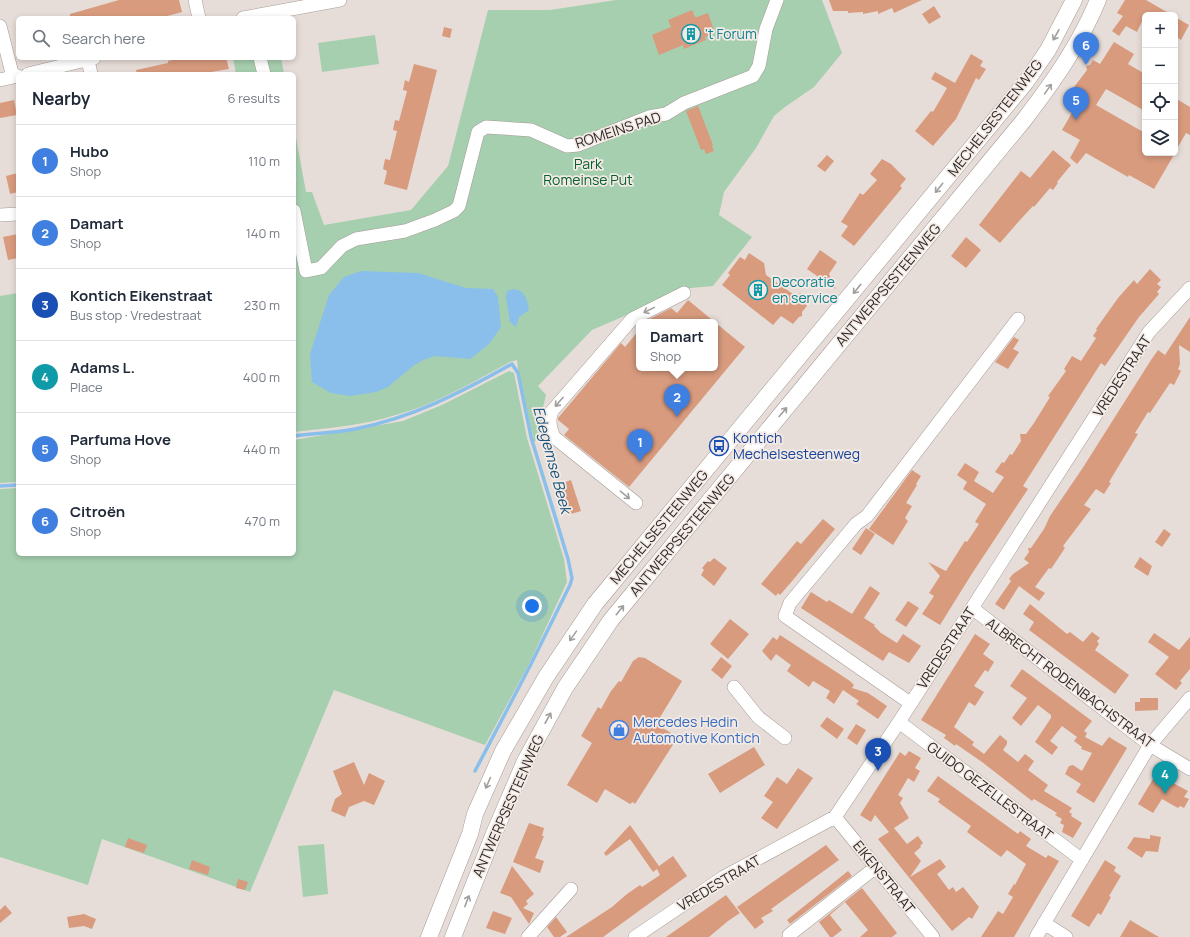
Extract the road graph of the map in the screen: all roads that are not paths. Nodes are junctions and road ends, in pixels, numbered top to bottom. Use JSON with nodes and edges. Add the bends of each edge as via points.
{"nodes":[{"id":1,"x":195,"y":0,"type":"edge"},
{"id":2,"x":340,"y":0,"type":"edge"},
{"id":3,"x":777,"y":0,"type":"edge"},
{"id":4,"x":1074,"y":0,"type":"edge"},
{"id":5,"x":1098,"y":0,"type":"edge"},
{"id":6,"x":199,"y":16,"type":"edge"},
{"id":7,"x":254,"y":16,"type":"edge"},
{"id":8,"x":0,"y":26,"type":"edge"},
{"id":9,"x":87,"y":60,"type":"edge"},
{"id":10,"x":91,"y":60,"type":"edge"},
{"id":11,"x":260,"y":60,"type":"edge"},
{"id":12,"x":36,"y":72,"type":"edge"},
{"id":13,"x":91,"y":72,"type":"edge"},
{"id":14,"x":264,"y":72,"type":"edge"},
{"id":15,"x":16,"y":77,"type":"edge"},
{"id":16,"x":0,"y":80,"type":"edge"},
{"id":17,"x":1024,"y":120,"type":"joint"},
{"id":18,"x":16,"y":214,"type":"edge"},
{"id":19,"x":0,"y":215,"type":"edge"},
{"id":20,"x":296,"y":221,"type":"edge"},
{"id":21,"x":919,"y":226,"type":"junction"},
{"id":22,"x":1190,"y":288,"type":"edge"},
{"id":23,"x":684,"y":293,"type":"dead end"},
{"id":24,"x":1018,"y":319,"type":"dead end"},
{"id":25,"x":636,"y":503,"type":"dead end"},
{"id":26,"x":595,"y":604,"type":"joint"},
{"id":27,"x":972,"y":608,"type":"junction"},
{"id":28,"x":734,"y":687,"type":"dead end"},
{"id":29,"x":1190,"y":698,"type":"edge"},
{"id":30,"x":910,"y":703,"type":"junction"},
{"id":31,"x":899,"y":722,"type":"junction"},
{"id":32,"x":784,"y":738,"type":"dead end"},
{"id":33,"x":1150,"y":745,"type":"junction"},
{"id":34,"x":1190,"y":769,"type":"edge"},
{"id":35,"x":835,"y":817,"type":"junction"},
{"id":36,"x":1082,"y":860,"type":"junction"},
{"id":37,"x":876,"y":867,"type":"junction"},
{"id":38,"x":571,"y":889,"type":"dead end"},
{"id":39,"x":1044,"y":923,"type":"junction"},
{"id":40,"x":789,"y":935,"type":"dead end"},
{"id":41,"x":430,"y":937,"type":"edge"},
{"id":42,"x":453,"y":937,"type":"edge"},
{"id":43,"x":528,"y":937,"type":"edge"},
{"id":44,"x":635,"y":937,"type":"edge"},
{"id":45,"x":933,"y":937,"type":"edge"},
{"id":46,"x":1036,"y":937,"type":"edge"},
{"id":47,"x":1066,"y":937,"type":"edge"}],
"edges":[{"from":1,"to":6,"type":"street"},
{"from":2,"to":7,"type":"street"},
{"from":3,"to":20,"type":"street","name":"ROMEINS PAD","via":[[766,29],[759,66],[753,76],[684,103],[666,114],[649,117],[578,145],[567,146],[532,130],[486,127],[481,129],[478,132],[459,206],[454,211],[405,231],[356,239],[342,246],[321,268],[306,271]]},
{"from":4,"to":21,"type":"main road","name":"MECHELSESTEENWEG","one_way":true,"via":[[1048,50]]},
{"from":17,"to":5,"type":"main road","name":"MECHELSESTEENWEG","one_way":true,"via":[[1068,59]]},
{"from":8,"to":15,"type":"street"},
{"from":9,"to":12,"type":"street"},
{"from":10,"to":13,"type":"street"},
{"from":11,"to":14,"type":"street"},
{"from":15,"to":16,"type":"street"},
{"from":17,"to":21,"type":"main road","name":"ANTWERPSESTEENWEG","via":[[940,222]]},
{"from":18,"to":19,"type":"street"},
{"from":21,"to":26,"type":"main road","name":"MECHELSESTEENWEG","one_way":true},
{"from":42,"to":21,"type":"main road","name":"ANTWERPSESTEENWEG","one_way":true,"via":[[525,761],[565,688],[612,620]]},
{"from":22,"to":27,"type":"street","name":"VREDESTRAAT","via":[[1149,332]]},
{"from":23,"to":25,"type":"street","one_way":true,"via":[[632,319],[550,415],[554,437]]},
{"from":24,"to":30,"type":"street","via":[[867,516],[858,521],[790,603],[785,616]]},
{"from":26,"to":41,"type":"main road","name":"ANTWERPSESTEENWEG","one_way":true,"via":[[546,677],[502,751],[475,814],[470,834]]},
{"from":27,"to":30,"type":"street","name":"VREDESTRAAT"},
{"from":27,"to":33,"type":"street","name":"ALBRECHT RODENBACHSTRAAT"},
{"from":28,"to":32,"type":"street","via":[[758,717]]},
{"from":29,"to":33,"type":"street"},
{"from":30,"to":31,"type":"street","name":"VREDESTRAAT"},
{"from":31,"to":35,"type":"street","name":"VREDESTRAAT"},
{"from":31,"to":36,"type":"street","name":"GUIDO GEZELLESTRAAT"},
{"from":33,"to":34,"type":"street","name":"ALBRECHT RODENBACHSTRAAT"},
{"from":33,"to":36,"type":"street"},
{"from":35,"to":37,"type":"street","name":"EIKENSTRAAT"},
{"from":35,"to":44,"type":"street","name":"VREDESTRAAT","via":[[724,877]]},
{"from":36,"to":39,"type":"street"},
{"from":37,"to":40,"type":"street"},
{"from":37,"to":45,"type":"street","name":"EIKENSTRAAT"},
{"from":38,"to":43,"type":"street"},
{"from":39,"to":46,"type":"street"},
{"from":39,"to":47,"type":"street"}]}
